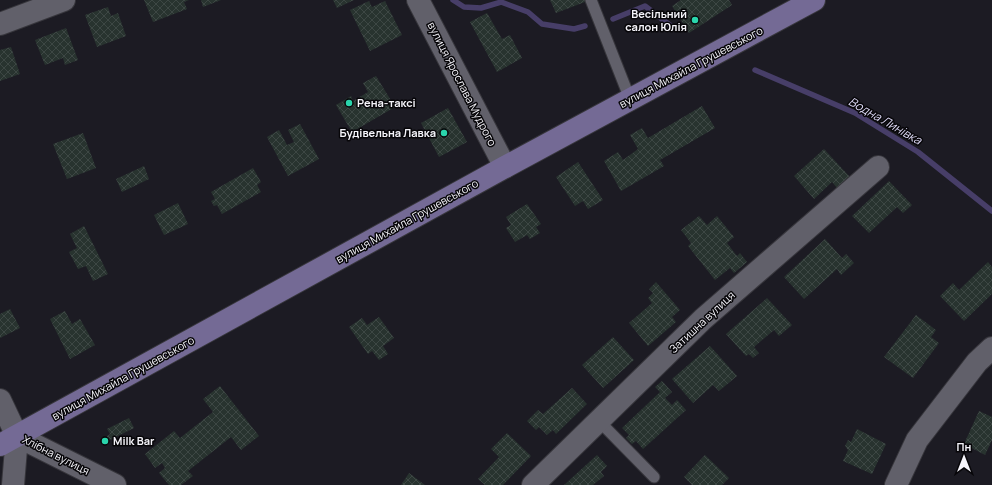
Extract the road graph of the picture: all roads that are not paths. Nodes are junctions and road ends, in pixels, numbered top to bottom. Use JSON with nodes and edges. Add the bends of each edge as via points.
{"nodes":[{"id":1,"x":64,"y":0,"type":"edge"},
{"id":2,"x":418,"y":0,"type":"edge"},
{"id":3,"x":591,"y":0,"type":"edge"},
{"id":4,"x":814,"y":0,"type":"edge"},
{"id":5,"x":0,"y":24,"type":"edge"},
{"id":6,"x":630,"y":100,"type":"junction"},
{"id":7,"x":505,"y":167,"type":"junction"},
{"id":8,"x":878,"y":167,"type":"dead end"},
{"id":9,"x":992,"y":348,"type":"edge"},
{"id":10,"x":0,"y":400,"type":"edge"},
{"id":11,"x":599,"y":422,"type":"junction"},
{"id":12,"x":9,"y":441,"type":"edge"},
{"id":13,"x":654,"y":477,"type":"dead end"},
{"id":14,"x":13,"y":485,"type":"edge"},
{"id":15,"x":115,"y":485,"type":"edge"},
{"id":16,"x":533,"y":485,"type":"edge"},
{"id":17,"x":896,"y":485,"type":"edge"}],
"edges":[{"from":1,"to":5,"type":"street"},
{"from":2,"to":7,"type":"street","name":"вулиця Ярослава Мудрого"},
{"from":3,"to":6,"type":"lane"},
{"from":4,"to":6,"type":"street","name":"вулиця Михайла Грушевського"},
{"from":6,"to":7,"type":"street","name":"вулиця Михайла Грушевського"},
{"from":7,"to":12,"type":"street","name":"вулиця Михайла Грушевського"},
{"from":8,"to":11,"type":"street","name":"Затишна вулиця","via":[[703,319]]},
{"from":9,"to":17,"type":"street","via":[[977,362],[917,440]]},
{"from":10,"to":12,"type":"street"},
{"from":11,"to":13,"type":"lane"},
{"from":11,"to":16,"type":"street","name":"Затишна вулиця"},
{"from":12,"to":14,"type":"street"},
{"from":12,"to":15,"type":"street","name":"Хлібна вулиця"}]}
